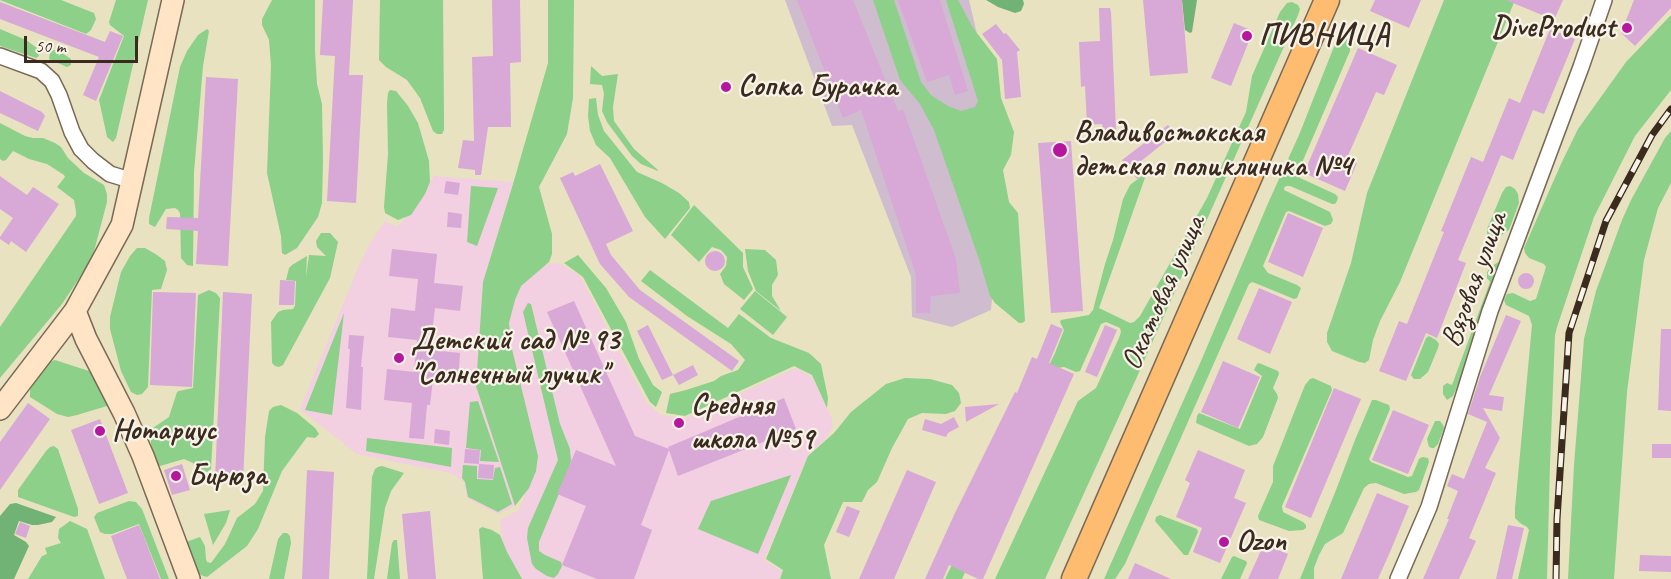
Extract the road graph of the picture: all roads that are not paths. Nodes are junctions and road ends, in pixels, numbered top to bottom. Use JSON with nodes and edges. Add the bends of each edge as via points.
{"nodes":[{"id":1,"x":173,"y":0,"type":"edge"},
{"id":2,"x":1327,"y":0,"type":"edge"},
{"id":3,"x":1604,"y":0,"type":"edge"},
{"id":4,"x":0,"y":56,"type":"edge"},
{"id":5,"x":133,"y":181,"type":"junction"},
{"id":6,"x":75,"y":311,"type":"junction"},
{"id":7,"x":0,"y":409,"type":"edge"},
{"id":8,"x":189,"y":579,"type":"edge"},
{"id":9,"x":1074,"y":579,"type":"edge"},
{"id":10,"x":1398,"y":579,"type":"edge"}],
"edges":[{"from":1,"to":5,"type":"main road"},
{"from":2,"to":9,"type":"main road","name":"Окатовая улица"},
{"from":3,"to":10,"type":"street","name":"Вязовая улица","via":[[1490,311],[1429,507]]},
{"from":4,"to":5,"type":"street","via":[[41,71],[52,81],[81,149],[110,174]]},
{"from":5,"to":6,"type":"main road","via":[[122,225]]},
{"from":6,"to":7,"type":"main road"},
{"from":6,"to":8,"type":"main road","via":[[143,456]]}]}
